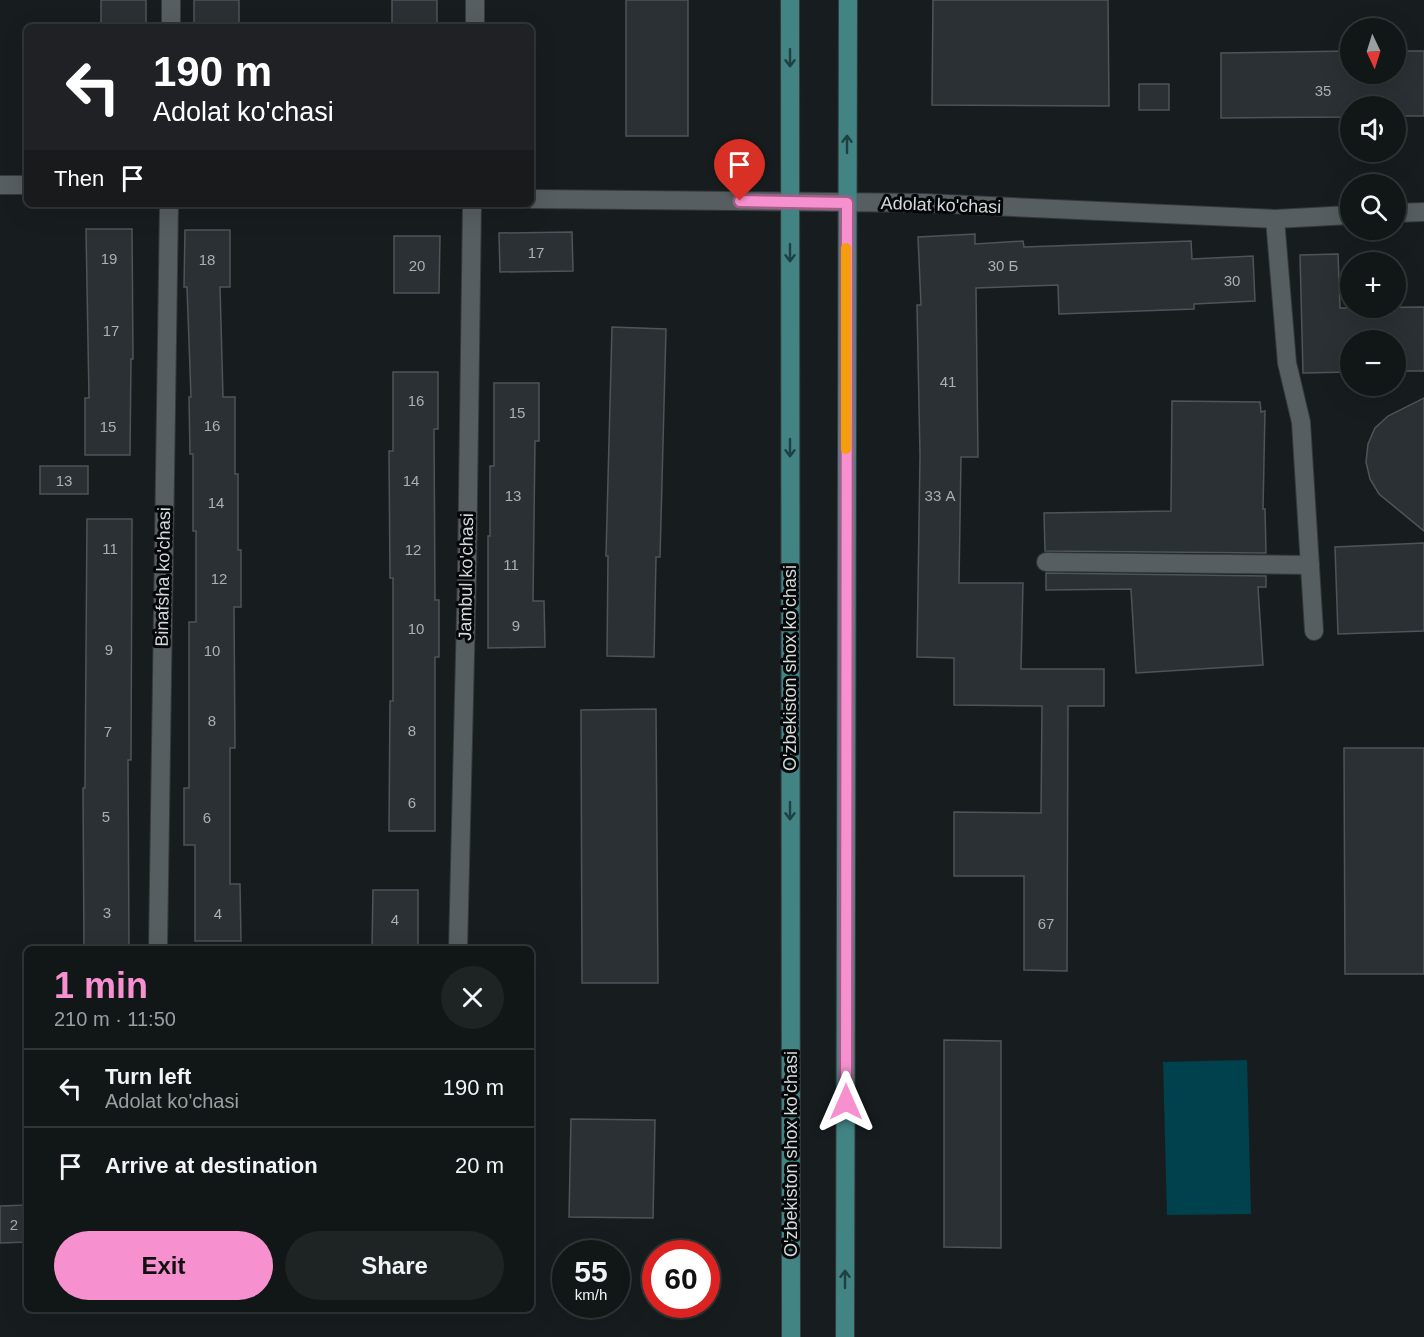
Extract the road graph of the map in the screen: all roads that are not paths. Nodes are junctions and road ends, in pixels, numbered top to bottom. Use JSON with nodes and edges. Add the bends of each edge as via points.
{"nodes":[{"id":1,"x":171,"y":0,"type":"edge"},
{"id":2,"x":475,"y":0,"type":"edge"},
{"id":3,"x":790,"y":0,"type":"edge"},
{"id":4,"x":848,"y":0,"type":"edge"},
{"id":5,"x":171,"y":24,"type":"edge"},
{"id":6,"x":475,"y":24,"type":"edge"},
{"id":7,"x":0,"y":185,"type":"edge"},
{"id":8,"x":24,"y":185,"type":"edge"},
{"id":9,"x":534,"y":199,"type":"edge"},
{"id":10,"x":790,"y":202,"type":"junction"},
{"id":11,"x":847,"y":203,"type":"junction"},
{"id":12,"x":169,"y":207,"type":"edge"},
{"id":13,"x":472,"y":207,"type":"edge"},
{"id":14,"x":1424,"y":212,"type":"edge"},
{"id":15,"x":1406,"y":213,"type":"edge"},
{"id":16,"x":1340,"y":216,"type":"edge"},
{"id":17,"x":1275,"y":219,"type":"junction"},
{"id":18,"x":1046,"y":562,"type":"dead end"},
{"id":19,"x":1310,"y":565,"type":"junction"},
{"id":20,"x":1314,"y":631,"type":"dead end"},
{"id":21,"x":158,"y":946,"type":"edge"},
{"id":22,"x":458,"y":946,"type":"edge"},
{"id":23,"x":791,"y":1337,"type":"edge"},
{"id":24,"x":845,"y":1337,"type":"edge"}],
"edges":[{"from":1,"to":5,"type":"street"},
{"from":2,"to":6,"type":"street"},
{"from":3,"to":10,"type":"main road","name":"O'zbekiston shox ko'chasi","one_way":true},
{"from":11,"to":4,"type":"main road","one_way":true},
{"from":7,"to":8,"type":"street"},
{"from":9,"to":10,"type":"street","name":"Adolat ko'chasi"},
{"from":10,"to":11,"type":"street","name":"Adolat ko'chasi"},
{"from":10,"to":23,"type":"main road","name":"O'zbekiston shox ko'chasi","one_way":true},
{"from":11,"to":17,"type":"street","name":"Adolat ko'chasi"},
{"from":24,"to":11,"type":"main road","one_way":true},
{"from":12,"to":21,"type":"street","name":"Binafsha ko'chasi"},
{"from":13,"to":22,"type":"street","name":"Jambul ko'chasi"},
{"from":14,"to":15,"type":"street"},
{"from":16,"to":17,"type":"street","name":"Adolat ko'chasi"},
{"from":17,"to":19,"type":"street","via":[[1287,363],[1301,422]]},
{"from":18,"to":19,"type":"street"},
{"from":19,"to":20,"type":"street"}]}
